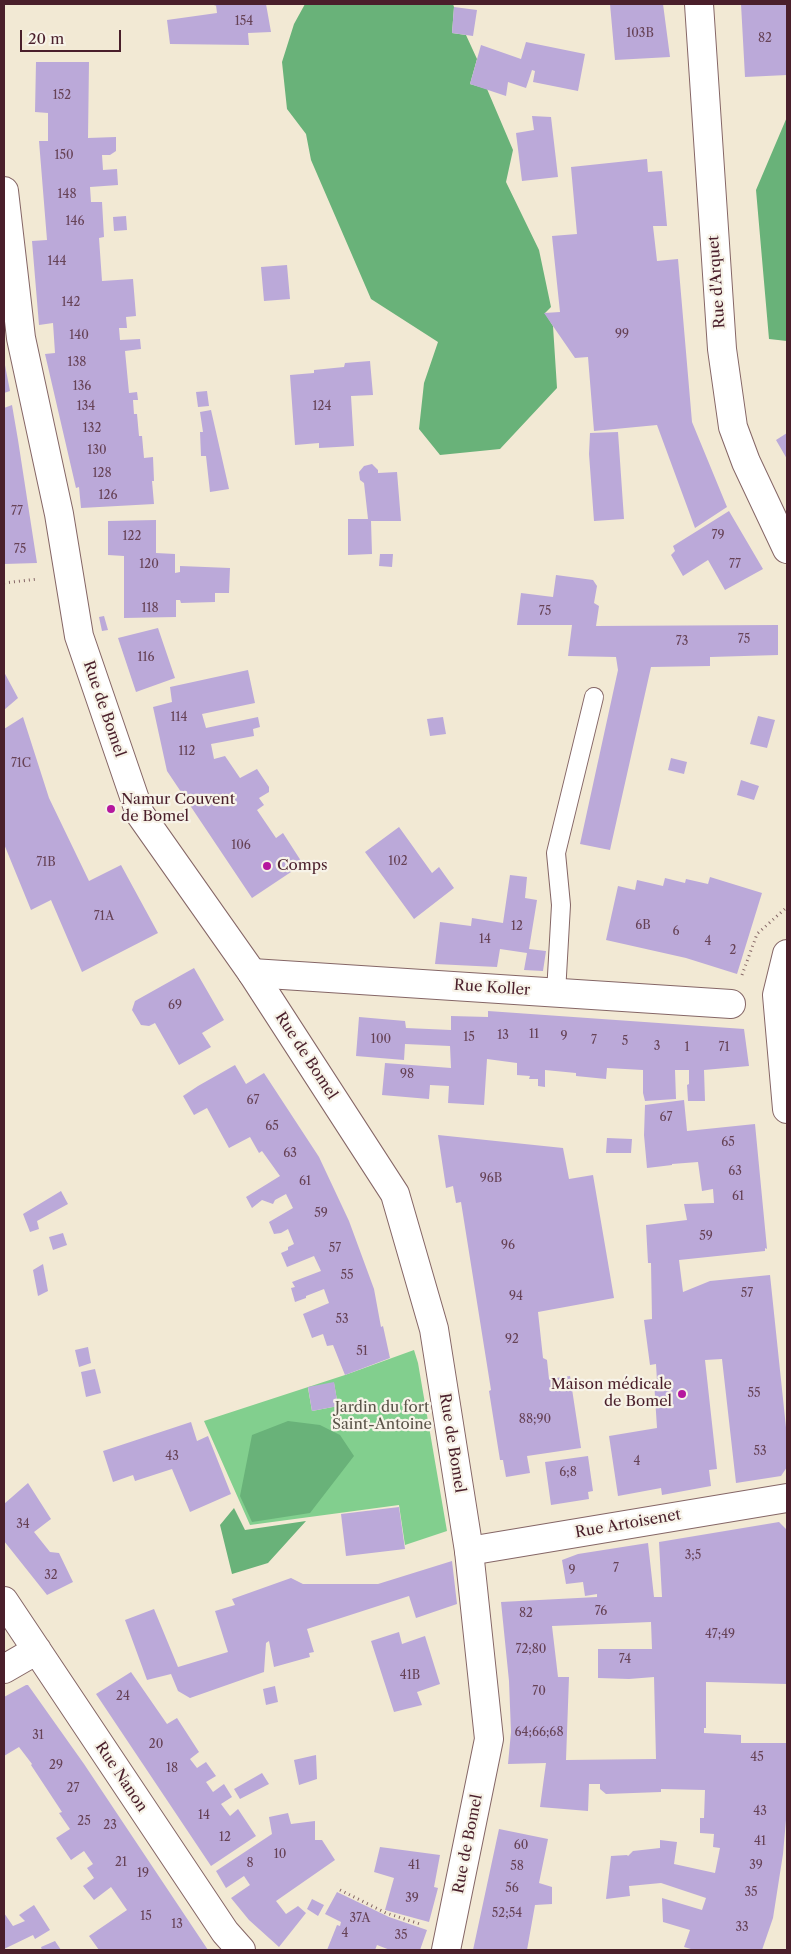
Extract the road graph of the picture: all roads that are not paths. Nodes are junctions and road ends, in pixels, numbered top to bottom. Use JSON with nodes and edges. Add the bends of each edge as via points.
{"nodes":[{"id":1,"x":699,"y":4,"type":"edge"},
{"id":2,"x":4,"y":191,"type":"edge"},
{"id":3,"x":787,"y":549,"type":"edge"},
{"id":4,"x":594,"y":697,"type":"dead end"},
{"id":5,"x":787,"y":954,"type":"edge"},
{"id":6,"x":252,"y":973,"type":"junction"},
{"id":7,"x":556,"y":992,"type":"junction"},
{"id":8,"x":731,"y":1004,"type":"dead end"},
{"id":9,"x":784,"y":1044,"type":"edge"},
{"id":10,"x":787,"y":1109,"type":"edge"},
{"id":11,"x":787,"y":1498,"type":"edge"},
{"id":12,"x":469,"y":1551,"type":"junction"},
{"id":13,"x":4,"y":1601,"type":"edge"},
{"id":14,"x":37,"y":1650,"type":"junction"},
{"id":15,"x":4,"y":1670,"type":"edge"},
{"id":16,"x":241,"y":1950,"type":"edge"},
{"id":17,"x":446,"y":1950,"type":"edge"}],
"edges":[{"from":1,"to":3,"type":"street","name":"Rue d'Arquet","via":[[722,349],[734,427],[746,462]]},
{"from":2,"to":6,"type":"street","name":"Rue de Bomel","via":[[21,338],[59,514],[79,636],[140,814]]},
{"from":4,"to":7,"type":"lane","via":[[556,853],[561,905]]},
{"from":5,"to":9,"type":"street","via":[[777,995]]},
{"from":6,"to":7,"type":"street","name":"Rue Koller"},
{"from":6,"to":12,"type":"street","name":"Rue de Bomel","via":[[395,1194],[434,1329]]},
{"from":7,"to":8,"type":"street","name":"Rue Koller"},
{"from":9,"to":10,"type":"street"},
{"from":11,"to":12,"type":"street","name":"Rue Artoisenet"},
{"from":12,"to":17,"type":"street","name":"Rue de Bomel","via":[[489,1739]]},
{"from":13,"to":14,"type":"street","name":"Rue Nanon"},
{"from":14,"to":15,"type":"street"},
{"from":14,"to":16,"type":"street","name":"Rue Nanon","via":[[225,1932]]}]}
